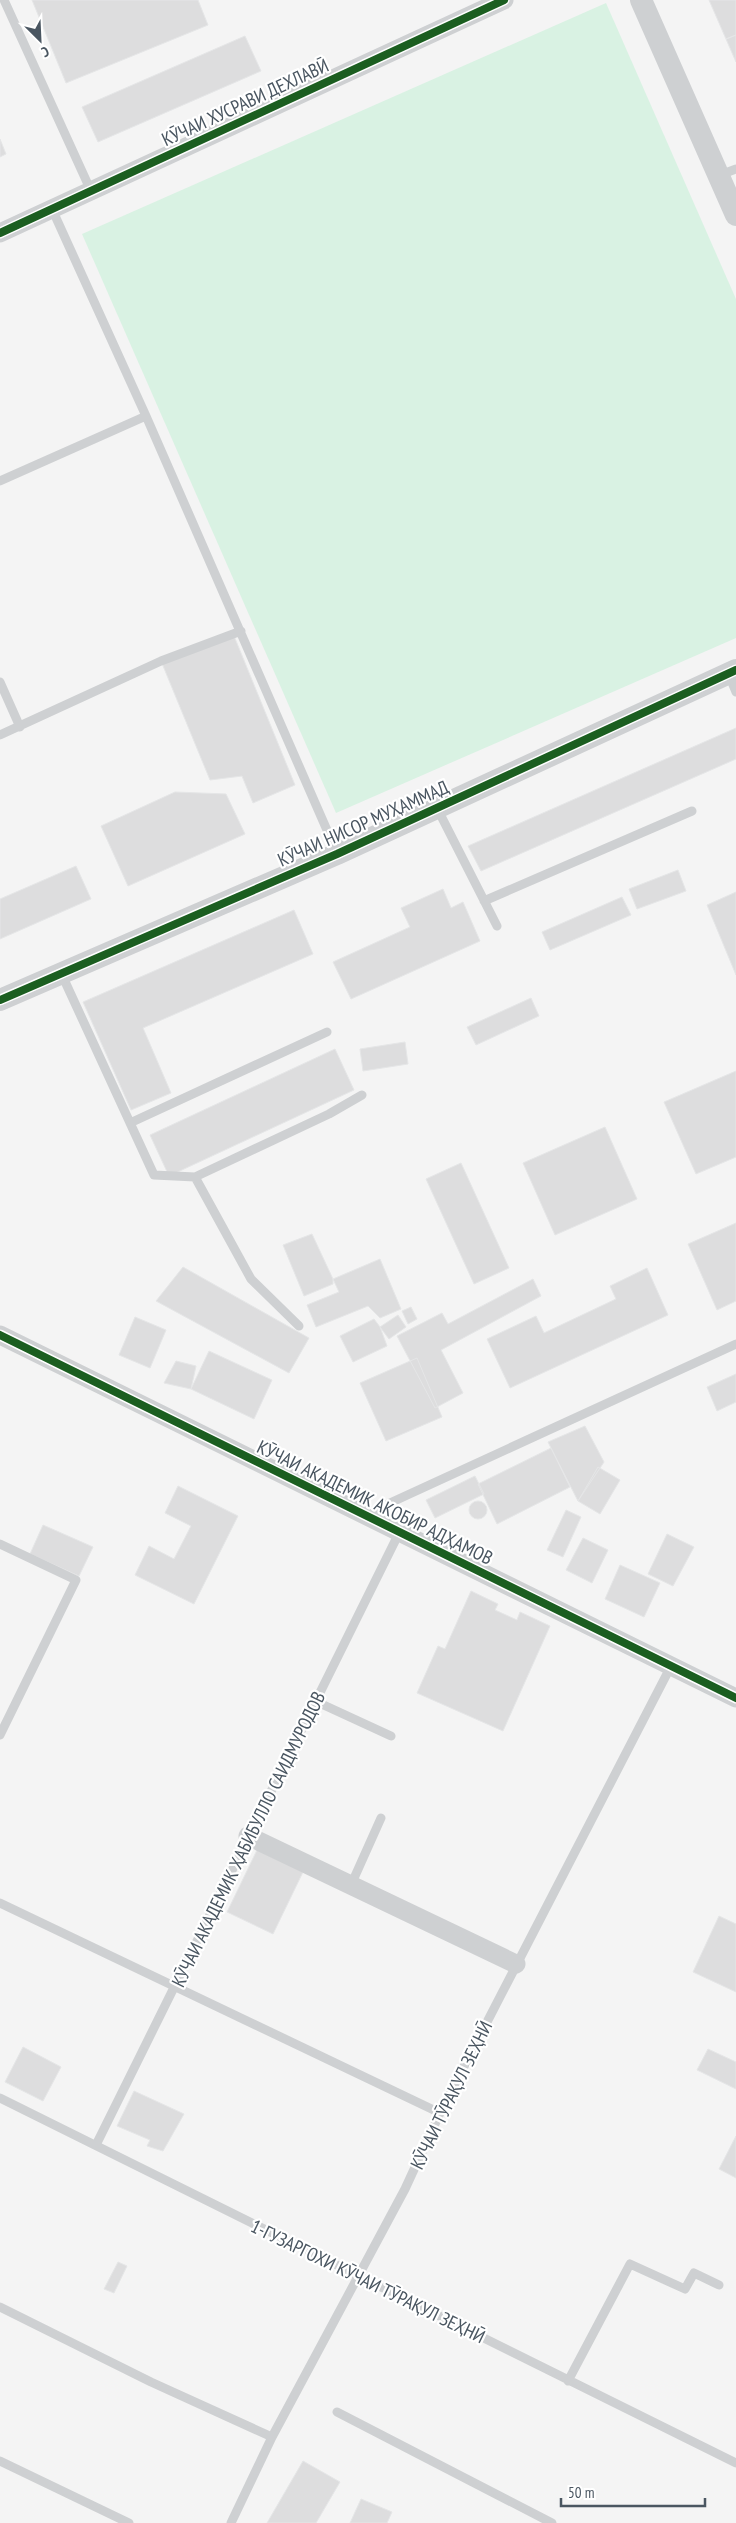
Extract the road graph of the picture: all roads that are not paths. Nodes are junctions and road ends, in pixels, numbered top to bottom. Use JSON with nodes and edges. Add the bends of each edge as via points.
{"nodes":[{"id":1,"x":4,"y":0,"type":"edge"},
{"id":2,"x":504,"y":0,"type":"edge"},
{"id":3,"x":641,"y":0,"type":"edge"},
{"id":4,"x":727,"y":172,"type":"edge"},
{"id":5,"x":91,"y":191,"type":"junction"},
{"id":6,"x":52,"y":209,"type":"junction"},
{"id":7,"x":736,"y":215,"type":"edge"},
{"id":8,"x":0,"y":233,"type":"edge"},
{"id":9,"x":146,"y":416,"type":"junction"},
{"id":10,"x":0,"y":481,"type":"edge"},
{"id":11,"x":241,"y":631,"type":"junction"},
{"id":12,"x":733,"y":678,"type":"edge"},
{"id":13,"x":0,"y":682,"type":"edge"},
{"id":14,"x":20,"y":727,"type":"junction"},
{"id":15,"x":0,"y":735,"type":"edge"},
{"id":16,"x":437,"y":808,"type":"junction"},
{"id":17,"x":692,"y":811,"type":"dead end"},
{"id":18,"x":337,"y":854,"type":"junction"},
{"id":19,"x":484,"y":901,"type":"junction"},
{"id":20,"x":497,"y":926,"type":"dead end"},
{"id":21,"x":62,"y":974,"type":"junction"},
{"id":22,"x":0,"y":1000,"type":"edge"},
{"id":23,"x":327,"y":1032,"type":"dead end"},
{"id":24,"x":362,"y":1095,"type":"dead end"},
{"id":25,"x":130,"y":1123,"type":"junction"},
{"id":26,"x":195,"y":1177,"type":"junction"},
{"id":27,"x":299,"y":1326,"type":"dead end"},
{"id":28,"x":0,"y":1335,"type":"edge"},
{"id":29,"x":736,"y":1344,"type":"edge"},
{"id":30,"x":364,"y":1515,"type":"junction"},
{"id":31,"x":399,"y":1533,"type":"junction"},
{"id":32,"x":0,"y":1544,"type":"edge"},
{"id":33,"x":670,"y":1666,"type":"junction"},
{"id":34,"x":736,"y":1698,"type":"edge"},
{"id":35,"x":315,"y":1701,"type":"junction"},
{"id":36,"x":0,"y":1735,"type":"edge"},
{"id":37,"x":391,"y":1736,"type":"dead end"},
{"id":38,"x":382,"y":1818,"type":"dead end"},
{"id":39,"x":248,"y":1836,"type":"junction"},
{"id":40,"x":351,"y":1885,"type":"junction"},
{"id":41,"x":0,"y":1903,"type":"edge"},
{"id":42,"x":516,"y":1964,"type":"junction"},
{"id":43,"x":176,"y":1986,"type":"junction"},
{"id":44,"x":0,"y":2098,"type":"edge"},
{"id":45,"x":440,"y":2113,"type":"junction"},
{"id":46,"x":96,"y":2145,"type":"junction"},
{"id":47,"x":356,"y":2275,"type":"junction"},
{"id":48,"x":720,"y":2285,"type":"dead end"},
{"id":49,"x":0,"y":2307,"type":"edge"},
{"id":50,"x":568,"y":2381,"type":"junction"},
{"id":51,"x":337,"y":2412,"type":"dead end"},
{"id":52,"x":272,"y":2437,"type":"junction"},
{"id":53,"x":0,"y":2460,"type":"edge"},
{"id":54,"x":736,"y":2463,"type":"edge"},
{"id":55,"x":129,"y":2523,"type":"edge"},
{"id":56,"x":231,"y":2523,"type":"edge"},
{"id":57,"x":552,"y":2523,"type":"edge"}],
"edges":[{"from":1,"to":5,"type":"lane"},
{"from":2,"to":5,"type":"street","name":"КӮЧАИ ХУСРАВИ ДЕХЛАВӢ"},
{"from":3,"to":4,"type":"street"},
{"from":4,"to":7,"type":"street"},
{"from":5,"to":6,"type":"street","name":"КӮЧАИ ХУСРАВИ ДЕХЛАВӢ"},
{"from":6,"to":8,"type":"street","name":"КӮЧАИ ХУСРАВИ ДЕХЛАВӢ"},
{"from":6,"to":9,"type":"lane"},
{"from":9,"to":10,"type":"lane"},
{"from":9,"to":11,"type":"lane"},
{"from":11,"to":14,"type":"lane","via":[[161,660]]},
{"from":11,"to":18,"type":"lane"},
{"from":12,"to":16,"type":"street","name":"КӮЧАИ НИСОР МУҲАММАД"},
{"from":13,"to":14,"type":"lane"},
{"from":14,"to":15,"type":"lane"},
{"from":16,"to":18,"type":"street","name":"КӮЧАИ НИСОР МУҲАММАД"},
{"from":16,"to":19,"type":"lane"},
{"from":17,"to":19,"type":"lane"},
{"from":18,"to":21,"type":"street","name":"КӮЧАИ НИСОР МУҲАММАД"},
{"from":19,"to":20,"type":"lane"},
{"from":21,"to":22,"type":"street","name":"КӮЧАИ НИСОР МУҲАММАД"},
{"from":21,"to":25,"type":"lane"},
{"from":23,"to":25,"type":"lane"},
{"from":24,"to":26,"type":"lane","via":[[329,1114]]},
{"from":25,"to":26,"type":"lane","via":[[154,1175]]},
{"from":26,"to":27,"type":"lane","via":[[251,1279]]},
{"from":28,"to":30,"type":"street","name":"КӮЧАИ АКАДЕМИК АКОБИР АДҲАМОВ"},
{"from":29,"to":30,"type":"lane"},
{"from":30,"to":31,"type":"street","name":"КӮЧАИ АКАДЕМИК АКОБИР АДҲАМОВ"},
{"from":31,"to":33,"type":"street","name":"КӮЧАИ АКАДЕМИК АКОБИР АДҲАМОВ"},
{"from":31,"to":35,"type":"lane","name":"КӮЧАИ АКАДЕМИК ҲАБИБУЛЛО САИДМУРОДОВ"},
{"from":32,"to":36,"type":"lane","via":[[76,1580]]},
{"from":33,"to":34,"type":"street","name":"КӮЧАИ АКАДЕМИК АКОБИР АДҲАМОВ"},
{"from":33,"to":42,"type":"lane","name":"КӮЧАИ ТӮРАҚУЛ ЗЕҲНӢ"},
{"from":35,"to":37,"type":"lane"},
{"from":35,"to":39,"type":"lane","name":"КӮЧАИ АКАДЕМИК ҲАБИБУЛЛО САИДМУРОДОВ"},
{"from":38,"to":40,"type":"lane"},
{"from":39,"to":40,"type":"street"},
{"from":39,"to":43,"type":"lane","name":"КӮЧАИ АКАДЕМИК ҲАБИБУЛЛО САИДМУРОДОВ"},
{"from":40,"to":42,"type":"street"},
{"from":41,"to":43,"type":"lane"},
{"from":42,"to":45,"type":"lane","name":"КӮЧАИ ТӮРАҚУЛ ЗЕҲНӢ"},
{"from":43,"to":45,"type":"lane"},
{"from":43,"to":46,"type":"lane","name":"КӮЧАИ АКАДЕМИК ҲАБИБУЛЛО САИДМУРОДОВ"},
{"from":44,"to":46,"type":"lane","name":"1-ГУЗАРГОХИ КӮЧАИ ТӮРАҚУЛ ЗЕҲНӢ"},
{"from":45,"to":47,"type":"lane","name":"КӮЧАИ ТӮРАҚУЛ ЗЕҲНӢ","via":[[405,2189]]},
{"from":46,"to":47,"type":"lane","name":"1-ГУЗАРГОХИ КӮЧАИ ТӮРАҚУЛ ЗЕҲНӢ"},
{"from":47,"to":50,"type":"lane","name":"1-ГУЗАРГОХИ КӮЧАИ ТӮРАҚУЛ ЗЕҲНӢ"},
{"from":47,"to":52,"type":"lane","name":"КӮЧАИ ТӮРАҚУЛ ЗЕҲНӢ"},
{"from":48,"to":50,"type":"lane","via":[[694,2273],[685,2289],[630,2264]]},
{"from":49,"to":52,"type":"lane","via":[[151,2382]]},
{"from":50,"to":54,"type":"lane","name":"1-ГУЗАРГОХИ КӮЧАИ ТӮРАҚУЛ ЗЕҲНӢ"},
{"from":51,"to":57,"type":"lane"},
{"from":52,"to":56,"type":"lane","name":"КӮЧАИ ТӮРАҚУЛ ЗЕҲНӢ"},
{"from":53,"to":55,"type":"lane"}]}
